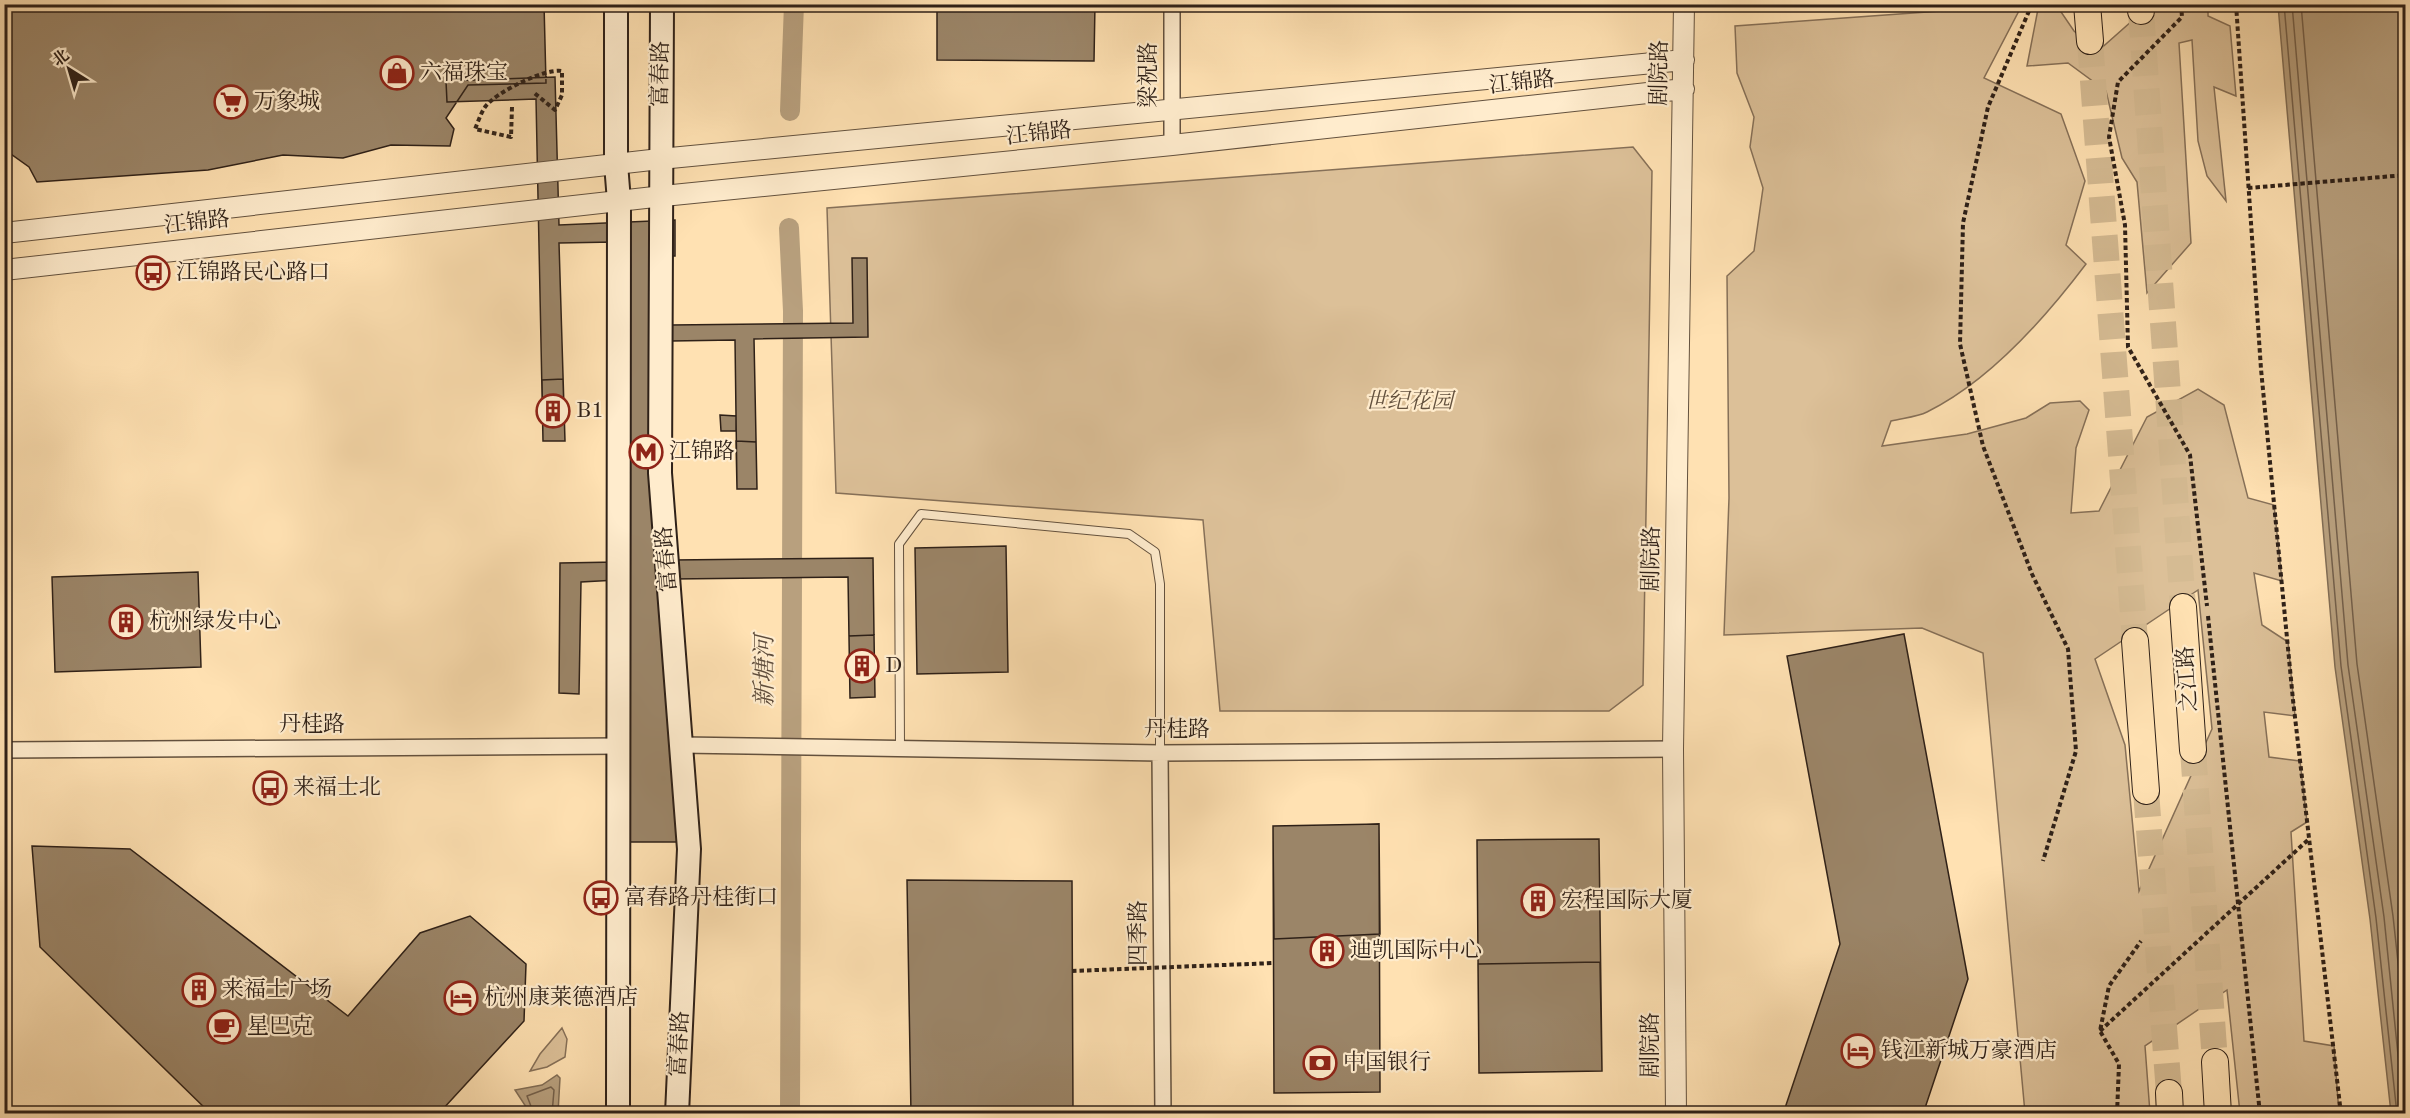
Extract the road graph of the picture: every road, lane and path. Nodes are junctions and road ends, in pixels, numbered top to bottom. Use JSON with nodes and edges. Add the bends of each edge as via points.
{"nodes":[{"id":1,"x":616,"y":4,"type":"edge"},
{"id":2,"x":662,"y":4,"type":"edge"},
{"id":3,"x":1172,"y":4,"type":"edge"},
{"id":4,"x":1684,"y":4,"type":"edge"},
{"id":5,"x":2031,"y":4,"type":"edge"},
{"id":6,"x":2087,"y":4,"type":"edge"},
{"id":7,"x":2181,"y":4,"type":"edge"},
{"id":8,"x":2236,"y":4,"type":"edge"},
{"id":9,"x":2090,"y":41,"type":"tunnel mouth"},
{"id":10,"x":1684,"y":60,"type":"junction"},
{"id":11,"x":1684,"y":89,"type":"junction"},
{"id":12,"x":533,"y":92,"type":"dead end"},
{"id":13,"x":512,"y":106,"type":"dead end"},
{"id":14,"x":1171,"y":110,"type":"junction"},
{"id":15,"x":1172,"y":145,"type":"junction"},
{"id":16,"x":660,"y":159,"type":"junction"},
{"id":17,"x":616,"y":164,"type":"junction"},
{"id":18,"x":2406,"y":174,"type":"edge"},
{"id":19,"x":2248,"y":188,"type":"junction"},
{"id":20,"x":663,"y":196,"type":"junction"},
{"id":21,"x":619,"y":201,"type":"junction"},
{"id":22,"x":4,"y":233,"type":"edge"},
{"id":23,"x":4,"y":270,"type":"edge"},
{"id":24,"x":2183,"y":607,"type":"tunnel mouth"},
{"id":25,"x":2135,"y":641,"type":"tunnel mouth"},
{"id":26,"x":682,"y":745,"type":"junction"},
{"id":27,"x":620,"y":746,"type":"junction"},
{"id":28,"x":900,"y":748,"type":"junction"},
{"id":29,"x":1672,"y":749,"type":"junction"},
{"id":30,"x":4,"y":750,"type":"edge"},
{"id":31,"x":2193,"y":750,"type":"tunnel mouth"},
{"id":32,"x":1160,"y":753,"type":"junction"},
{"id":33,"x":2146,"y":790,"type":"tunnel mouth"},
{"id":34,"x":2309,"y":839,"type":"junction"},
{"id":35,"x":2043,"y":861,"type":"dead end"},
{"id":36,"x":2141,"y":941,"type":"dead end"},
{"id":37,"x":1274,"y":963,"type":"dead end"},
{"id":38,"x":1072,"y":971,"type":"dead end"},
{"id":39,"x":2100,"y":1031,"type":"junction"},
{"id":40,"x":2215,"y":1062,"type":"tunnel mouth"},
{"id":41,"x":618,"y":1113,"type":"edge"},
{"id":42,"x":677,"y":1113,"type":"edge"},
{"id":43,"x":1163,"y":1113,"type":"edge"},
{"id":44,"x":1676,"y":1113,"type":"edge"},
{"id":45,"x":2117,"y":1113,"type":"edge"},
{"id":46,"x":2218,"y":1113,"type":"edge"},
{"id":47,"x":2260,"y":1113,"type":"edge"},
{"id":48,"x":2341,"y":1113,"type":"edge"}],
"edges":[{"from":1,"to":17,"type":"main road","name":"富春路"},
{"from":2,"to":16,"type":"main road","name":"富春路"},
{"from":3,"to":14,"type":"street","name":"梁祝路"},
{"from":4,"to":10,"type":"street","name":"剧院路"},
{"from":5,"to":35,"type":"path","via":[[1988,107],[1962,223],[1960,344],[1983,446],[2032,574],[2068,649],[2076,751]]},
{"from":6,"to":9,"type":"main road"},
{"from":7,"to":47,"type":"path","via":[[2182,17],[2118,82],[2109,137],[2125,225],[2128,347],[2190,455]]},
{"from":8,"to":19,"type":"path"},
{"from":10,"to":11,"type":"street","name":"剧院路"},
{"from":10,"to":14,"type":"street","name":"江锦路"},
{"from":11,"to":15,"type":"street","name":"江锦路"},
{"from":11,"to":29,"type":"street","name":"剧院路"},
{"from":12,"to":13,"type":"path","via":[[555,110],[562,95],[562,71],[554,69],[506,91],[485,106],[475,129],[511,137]]},
{"from":14,"to":15,"type":"street","name":"梁祝路"},
{"from":14,"to":16,"type":"street","name":"江锦路"},
{"from":15,"to":20,"type":"street","name":"江锦路"},
{"from":16,"to":17,"type":"street","name":"江锦路"},
{"from":16,"to":20,"type":"main road","name":"富春路"},
{"from":17,"to":21,"type":"main road","name":"富春路"},
{"from":17,"to":22,"type":"street","name":"江锦路"},
{"from":18,"to":19,"type":"path"},
{"from":19,"to":34,"type":"path","via":[[2262,380]]},
{"from":20,"to":21,"type":"street","name":"江锦路"},
{"from":20,"to":26,"type":"main road","name":"富春路","via":[[660,473]]},
{"from":21,"to":23,"type":"street","name":"江锦路"},
{"from":21,"to":27,"type":"main road","name":"富春路"},
{"from":24,"to":31,"type":"main road","name":"之江路"},
{"from":25,"to":33,"type":"main road"},
{"from":26,"to":28,"type":"street","name":"丹桂路"},
{"from":26,"to":42,"type":"main road","name":"富春路","via":[[688,849]]},
{"from":27,"to":30,"type":"street","name":"丹桂路"},
{"from":27,"to":41,"type":"main road","name":"富春路"},
{"from":28,"to":32,"type":"street","name":"丹桂路"},
{"from":28,"to":32,"type":"lane","via":[[899,544],[921,514],[1129,534],[1155,552],[1160,584]]},
{"from":29,"to":32,"type":"street","name":"丹桂路"},
{"from":29,"to":44,"type":"street","name":"剧院路"},
{"from":32,"to":43,"type":"street","name":"四季路"},
{"from":34,"to":39,"type":"path","bridge":true},
{"from":34,"to":48,"type":"path"},
{"from":36,"to":39,"type":"path","via":[[2109,986]]},
{"from":37,"to":38,"type":"path","bridge":true},
{"from":39,"to":45,"type":"path","via":[[2119,1064]]},
{"from":40,"to":46,"type":"main road"}]}
